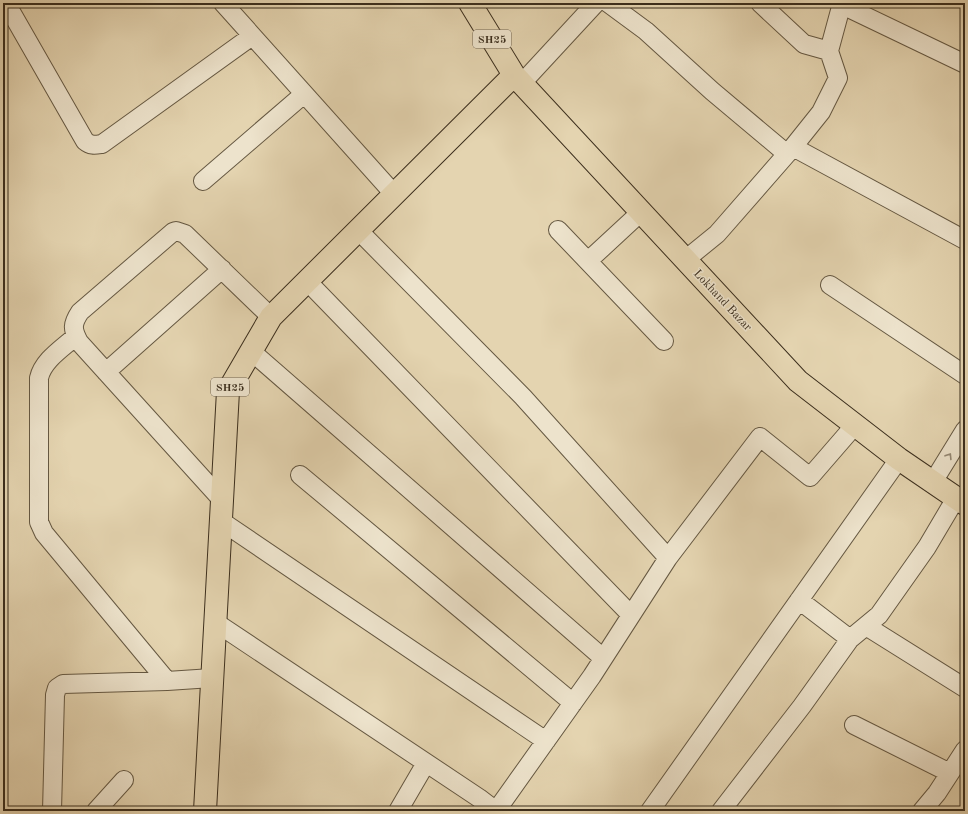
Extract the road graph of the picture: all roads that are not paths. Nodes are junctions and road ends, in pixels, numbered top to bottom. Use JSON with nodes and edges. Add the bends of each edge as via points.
{"nodes":[{"id":1,"x":6,"y":3,"type":"edge"},
{"id":2,"x":222,"y":3,"type":"edge"},
{"id":3,"x":470,"y":3,"type":"edge"},
{"id":4,"x":596,"y":3,"type":"edge"},
{"id":5,"x":608,"y":3,"type":"edge"},
{"id":6,"x":760,"y":3,"type":"edge"},
{"id":7,"x":842,"y":4,"type":"edge"},
{"id":8,"x":252,"y":36,"type":"junction"},
{"id":9,"x":829,"y":51,"type":"junction"},
{"id":10,"x":965,"y":64,"type":"edge"},
{"id":11,"x":518,"y":79,"type":"junction"},
{"id":12,"x":304,"y":94,"type":"junction"},
{"id":13,"x":790,"y":151,"type":"junction"},
{"id":14,"x":203,"y":181,"type":"dead end"},
{"id":15,"x":394,"y":194,"type":"junction"},
{"id":16,"x":641,"y":212,"type":"junction"},
{"id":17,"x":358,"y":230,"type":"junction"},
{"id":18,"x":558,"y":230,"type":"dead end"},
{"id":19,"x":965,"y":240,"type":"edge"},
{"id":20,"x":685,"y":260,"type":"junction"},
{"id":21,"x":588,"y":261,"type":"junction"},
{"id":22,"x":222,"y":269,"type":"junction"},
{"id":23,"x":307,"y":281,"type":"junction"},
{"id":24,"x":830,"y":285,"type":"dead end"},
{"id":25,"x":271,"y":317,"type":"junction"},
{"id":26,"x":76,"y":336,"type":"junction"},
{"id":27,"x":664,"y":341,"type":"dead end"},
{"id":28,"x":251,"y":351,"type":"junction"},
{"id":29,"x":106,"y":372,"type":"junction"},
{"id":30,"x":965,"y":375,"type":"edge"},
{"id":31,"x":855,"y":425,"type":"junction"},
{"id":32,"x":965,"y":430,"type":"edge"},
{"id":33,"x":899,"y":459,"type":"junction"},
{"id":34,"x":300,"y":475,"type":"dead end"},
{"id":35,"x":932,"y":482,"type":"junction"},
{"id":36,"x":960,"y":501,"type":"edge"},
{"id":37,"x":222,"y":510,"type":"junction"},
{"id":38,"x":668,"y":558,"type":"junction"},
{"id":39,"x":799,"y":600,"type":"junction"},
{"id":40,"x":631,"y":615,"type":"junction"},
{"id":41,"x":215,"y":622,"type":"junction"},
{"id":42,"x":866,"y":626,"type":"junction"},
{"id":43,"x":850,"y":639,"type":"junction"},
{"id":44,"x":603,"y":658,"type":"junction"},
{"id":45,"x":212,"y":678,"type":"junction"},
{"id":46,"x":167,"y":681,"type":"junction"},
{"id":47,"x":965,"y":688,"type":"edge"},
{"id":48,"x":572,"y":703,"type":"junction"},
{"id":49,"x":854,"y":724,"type":"dead end"},
{"id":50,"x":546,"y":741,"type":"junction"},
{"id":51,"x":965,"y":750,"type":"edge"},
{"id":52,"x":426,"y":763,"type":"junction"},
{"id":53,"x":950,"y":773,"type":"junction"},
{"id":54,"x":124,"y":780,"type":"dead end"},
{"id":55,"x":925,"y":810,"type":"edge"},
{"id":56,"x":52,"y":811,"type":"edge"},
{"id":57,"x":96,"y":811,"type":"edge"},
{"id":58,"x":205,"y":811,"type":"edge"},
{"id":59,"x":398,"y":811,"type":"edge"},
{"id":60,"x":496,"y":811,"type":"edge"},
{"id":61,"x":650,"y":811,"type":"edge"},
{"id":62,"x":721,"y":811,"type":"edge"}],
"edges":[{"from":1,"to":8,"type":"street","via":[[85,141],[95,145],[102,144]]},
{"from":2,"to":8,"type":"street"},
{"from":3,"to":11,"type":"main road","number":"SH25"},
{"from":4,"to":11,"type":"street"},
{"from":5,"to":13,"type":"street","via":[[646,31],[712,91]]},
{"from":6,"to":9,"type":"street","via":[[804,44]]},
{"from":7,"to":9,"type":"street"},
{"from":7,"to":10,"type":"street"},
{"from":8,"to":12,"type":"street"},
{"from":9,"to":13,"type":"street","via":[[838,78],[821,112]]},
{"from":11,"to":15,"type":"main road","number":"SH25"},
{"from":11,"to":16,"type":"main road","name":"Lokhand Bazar"},
{"from":12,"to":14,"type":"street"},
{"from":12,"to":15,"type":"street"},
{"from":13,"to":19,"type":"street"},
{"from":13,"to":20,"type":"street","via":[[717,234]]},
{"from":15,"to":17,"type":"main road","number":"SH25"},
{"from":16,"to":20,"type":"main road","name":"Lokhand Bazar"},
{"from":16,"to":21,"type":"street"},
{"from":17,"to":23,"type":"main road","number":"SH25"},
{"from":17,"to":38,"type":"street","via":[[523,397]]},
{"from":18,"to":21,"type":"street"},
{"from":20,"to":31,"type":"main road","name":"Lokhand Bazar","via":[[798,381]]},
{"from":21,"to":27,"type":"street"},
{"from":22,"to":25,"type":"street"},
{"from":22,"to":26,"type":"street","via":[[185,234],[173,232],[80,312],[74,321]]},
{"from":22,"to":29,"type":"street"},
{"from":23,"to":25,"type":"main road","number":"SH25"},
{"from":23,"to":40,"type":"street"},
{"from":24,"to":30,"type":"street"},
{"from":25,"to":28,"type":"main road","number":"SH25"},
{"from":26,"to":29,"type":"street"},
{"from":26,"to":46,"type":"street","via":[[47,363],[38,378],[39,522],[44,533]]},
{"from":28,"to":37,"type":"main road","number":"SH25","via":[[228,391]]},
{"from":28,"to":44,"type":"street"},
{"from":29,"to":37,"type":"street"},
{"from":31,"to":33,"type":"main road","name":"Lokhand Bazar"},
{"from":31,"to":38,"type":"street","via":[[810,477],[760,437]]},
{"from":35,"to":32,"type":"street","one_way":true},
{"from":33,"to":35,"type":"main road","name":"Lokhand Bazar"},
{"from":33,"to":39,"type":"street"},
{"from":34,"to":48,"type":"street"},
{"from":35,"to":36,"type":"main road","name":"Lokhand Bazar"},
{"from":36,"to":42,"type":"street","via":[[878,615]]},
{"from":37,"to":41,"type":"main road","number":"SH25"},
{"from":37,"to":50,"type":"street"},
{"from":38,"to":40,"type":"street"},
{"from":39,"to":43,"type":"street"},
{"from":39,"to":61,"type":"street"},
{"from":40,"to":44,"type":"street"},
{"from":41,"to":45,"type":"main road","number":"SH25"},
{"from":41,"to":52,"type":"street"},
{"from":42,"to":43,"type":"street"},
{"from":42,"to":47,"type":"street"},
{"from":43,"to":62,"type":"street"},
{"from":44,"to":48,"type":"street"},
{"from":45,"to":46,"type":"street"},
{"from":45,"to":58,"type":"main road","number":"SH25"},
{"from":46,"to":56,"type":"street","via":[[63,684],[57,688]]},
{"from":48,"to":50,"type":"street"},
{"from":49,"to":53,"type":"street"},
{"from":50,"to":60,"type":"street"},
{"from":51,"to":53,"type":"street"},
{"from":52,"to":59,"type":"street"},
{"from":52,"to":60,"type":"street"},
{"from":53,"to":55,"type":"street"},
{"from":54,"to":57,"type":"street"}]}
